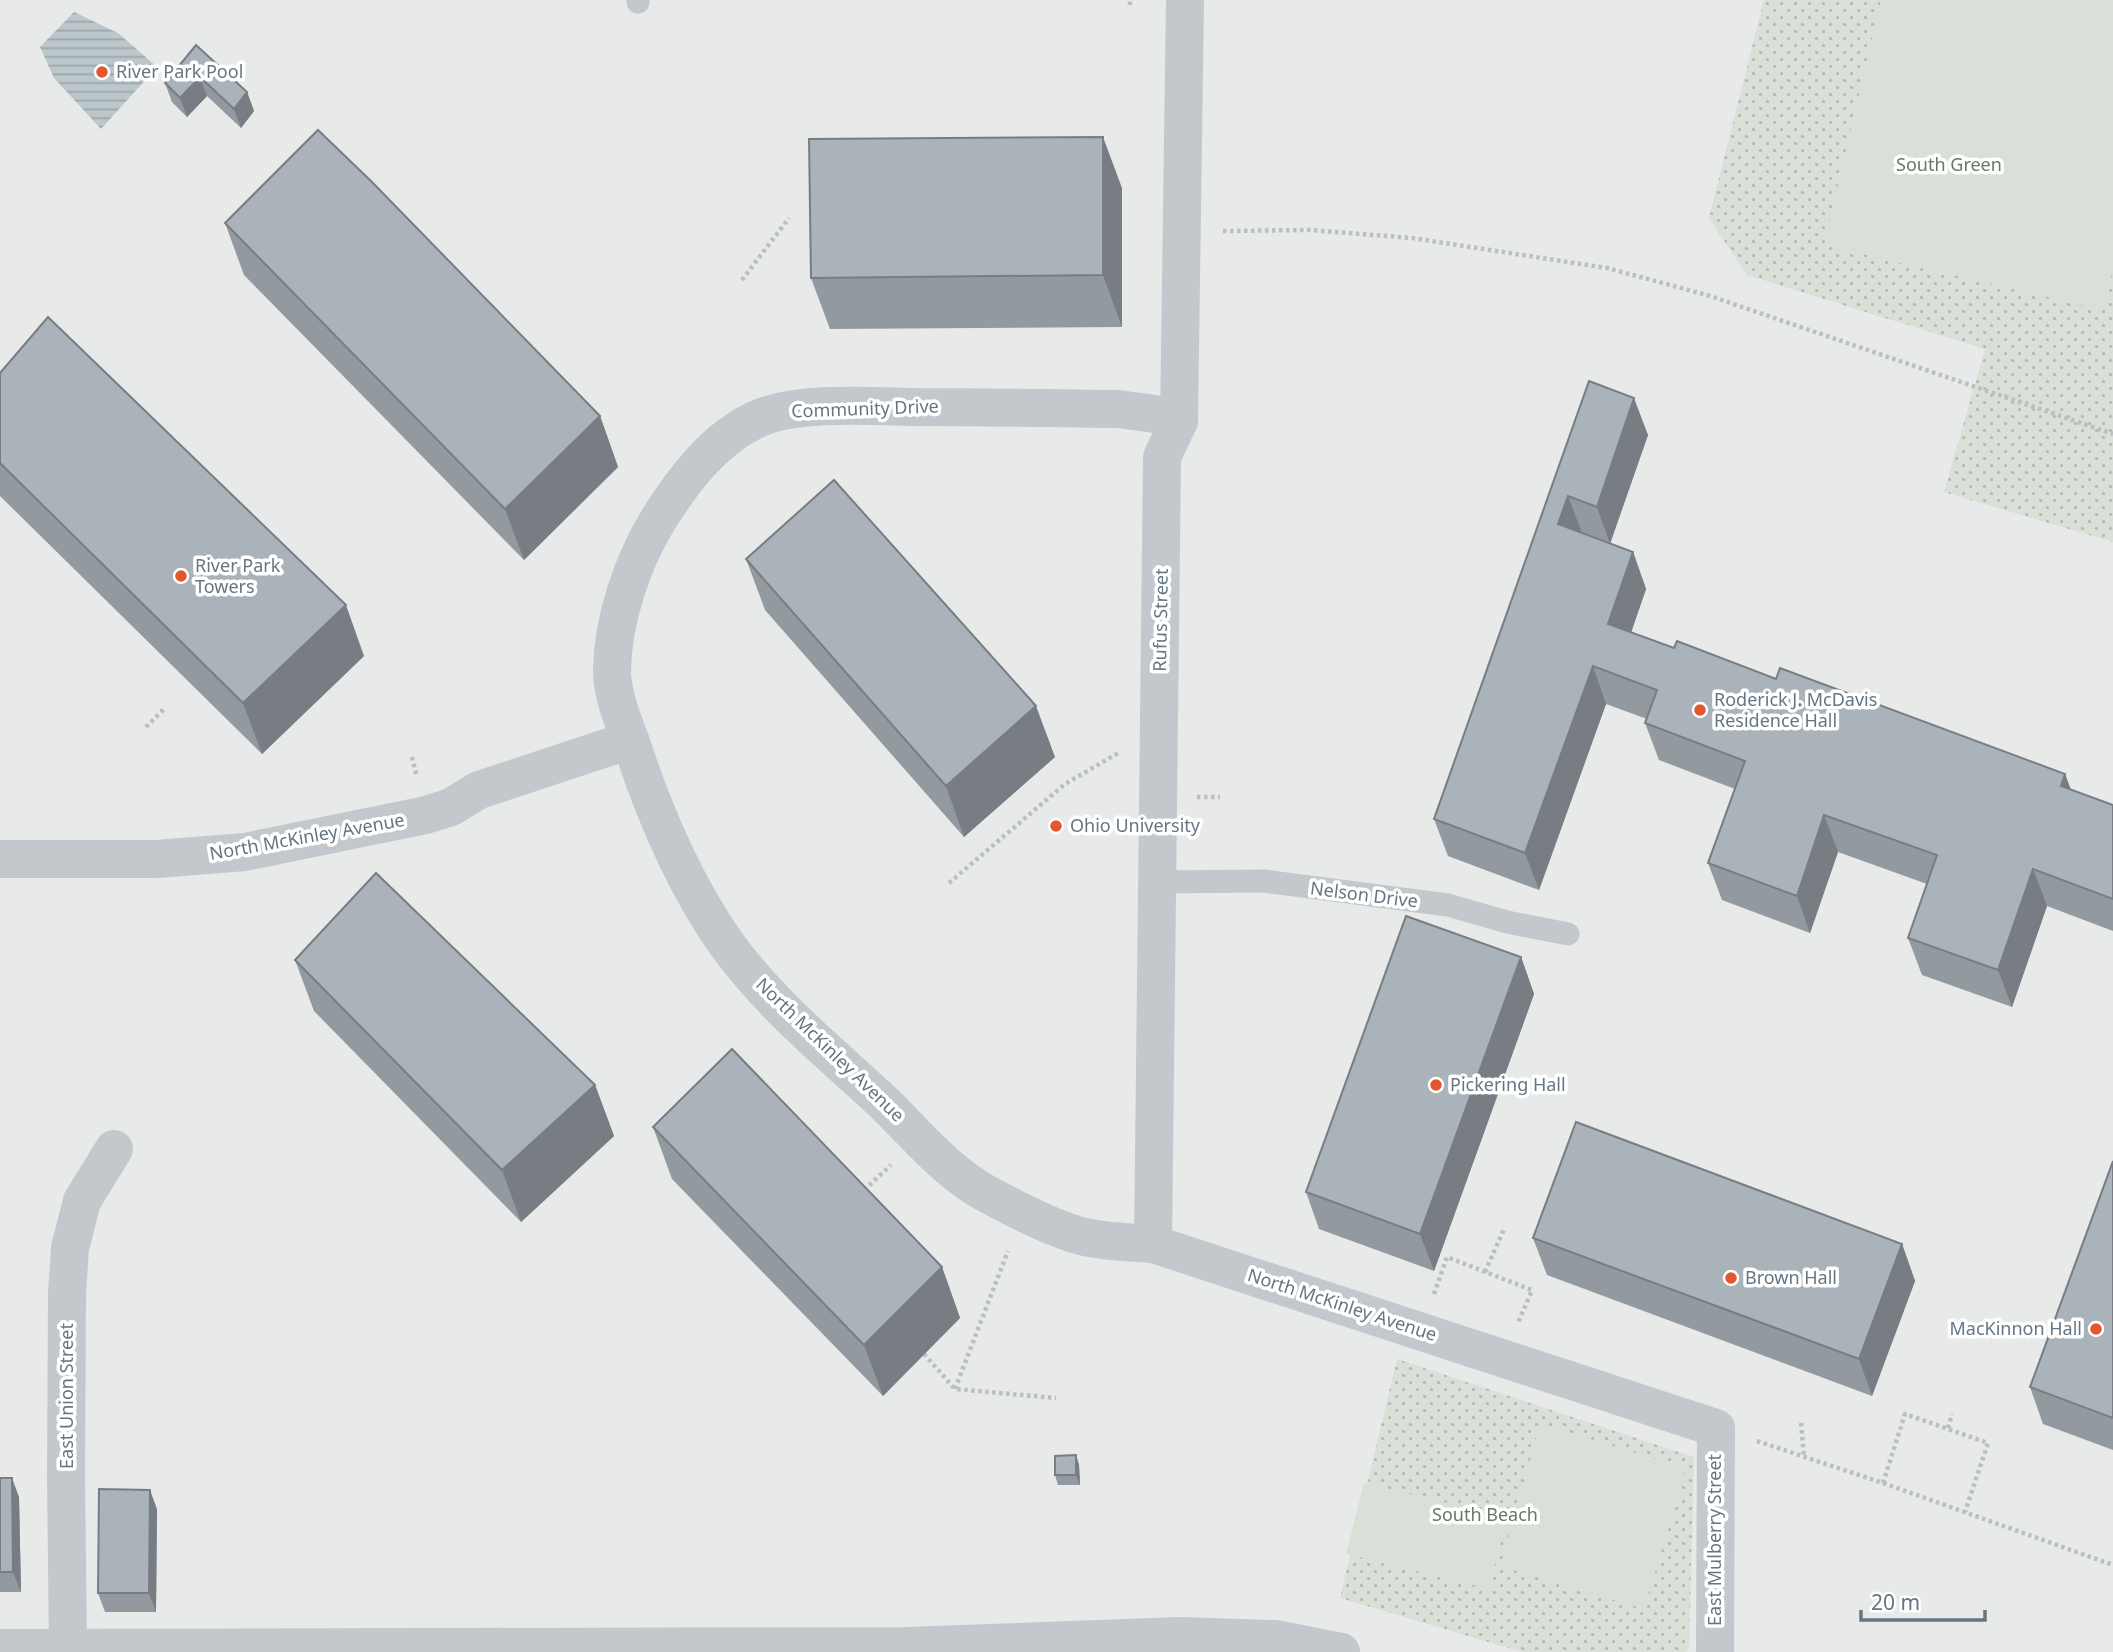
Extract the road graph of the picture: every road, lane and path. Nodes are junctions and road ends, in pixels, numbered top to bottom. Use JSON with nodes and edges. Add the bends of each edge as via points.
{"nodes":[{"id":1,"x":1185,"y":0,"type":"edge"},
{"id":2,"x":789,"y":218,"type":"dead end"},
{"id":3,"x":1213,"y":231,"type":"dead end"},
{"id":4,"x":742,"y":280,"type":"dead end"},
{"id":5,"x":1179,"y":421,"type":"junction"},
{"id":6,"x":2113,"y":434,"type":"edge"},
{"id":7,"x":165,"y":708,"type":"dead end"},
{"id":8,"x":146,"y":727,"type":"dead end"},
{"id":9,"x":630,"y":740,"type":"junction"},
{"id":10,"x":1130,"y":751,"type":"dead end"},
{"id":11,"x":1220,"y":797,"type":"dead end"},
{"id":12,"x":1188,"y":798,"type":"dead end"},
{"id":13,"x":0,"y":859,"type":"edge"},
{"id":14,"x":949,"y":883,"type":"dead end"},
{"id":15,"x":1157,"y":883,"type":"junction"},
{"id":16,"x":1568,"y":934,"type":"dead end"},
{"id":17,"x":114,"y":1149,"type":"dead end"},
{"id":18,"x":896,"y":1160,"type":"dead end"},
{"id":19,"x":860,"y":1194,"type":"edge"},
{"id":20,"x":1504,"y":1229,"type":"dead end"},
{"id":21,"x":1012,"y":1240,"type":"dead end"},
{"id":22,"x":1153,"y":1244,"type":"junction"},
{"id":23,"x":1485,"y":1272,"type":"junction"},
{"id":24,"x":1432,"y":1302,"type":"dead end"},
{"id":25,"x":1516,"y":1329,"type":"dead end"},
{"id":26,"x":924,"y":1354,"type":"dead end"},
{"id":27,"x":955,"y":1390,"type":"junction"},
{"id":28,"x":1056,"y":1398,"type":"dead end"},
{"id":29,"x":1952,"y":1414,"type":"dead end"},
{"id":30,"x":1801,"y":1423,"type":"dead end"},
{"id":31,"x":1716,"y":1428,"type":"junction"},
{"id":32,"x":1948,"y":1428,"type":"junction"},
{"id":33,"x":1804,"y":1457,"type":"junction"},
{"id":34,"x":1883,"y":1483,"type":"junction"},
{"id":35,"x":1965,"y":1512,"type":"junction"},
{"id":36,"x":2113,"y":1565,"type":"edge"},
{"id":37,"x":1180,"y":1644,"type":"edge"},
{"id":38,"x":0,"y":1648,"type":"edge"},
{"id":39,"x":368,"y":1649,"type":"edge"},
{"id":40,"x":658,"y":1649,"type":"edge"},
{"id":41,"x":68,"y":1650,"type":"edge"},
{"id":42,"x":1341,"y":1652,"type":"edge"},
{"id":43,"x":1715,"y":1652,"type":"edge"}],
"edges":[{"from":1,"to":5,"type":"street","name":"Rufus Street"},
{"from":2,"to":4,"type":"path"},
{"from":3,"to":6,"type":"path","via":[[1310,230],[1412,238],[1607,268],[1707,295]]},
{"from":5,"to":9,"type":"street","name":"Community Drive","via":[[1118,409],[833,407],[781,412],[737,430],[705,457],[674,494],[633,572],[621,609],[612,670]]},
{"from":5,"to":15,"type":"street","name":"Rufus Street","via":[[1162,457]]},
{"from":7,"to":8,"type":"path"},
{"from":9,"to":13,"type":"street","name":"North McKinley Avenue","via":[[480,790],[452,807],[426,815],[245,852],[157,859]]},
{"from":9,"to":22,"type":"street","name":"North McKinley Avenue","via":[[645,785],[711,920],[737,957],[807,1032],[952,1171],[989,1195],[1072,1233]]},
{"from":10,"to":14,"type":"path","via":[[1113,754],[1065,784]]},
{"from":11,"to":12,"type":"path"},
{"from":15,"to":16,"type":"lane","name":"Nelson Drive","via":[[1264,881],[1448,905]]},
{"from":15,"to":22,"type":"street","name":"Rufus Street"},
{"from":17,"to":41,"type":"street","name":"East Union Street","via":[[82,1201],[70,1248]]},
{"from":18,"to":19,"type":"path"},
{"from":20,"to":23,"type":"path"},
{"from":21,"to":27,"type":"path"},
{"from":22,"to":31,"type":"street","name":"North McKinley Avenue"},
{"from":23,"to":24,"type":"path","via":[[1447,1257]]},
{"from":23,"to":25,"type":"path","via":[[1532,1290]]},
{"from":26,"to":27,"type":"path"},
{"from":27,"to":28,"type":"path"},
{"from":29,"to":32,"type":"path"},
{"from":30,"to":33,"type":"path"},
{"from":31,"to":33,"type":"path"},
{"from":31,"to":43,"type":"street","name":"East Mulberry Street"},
{"from":32,"to":34,"type":"path","via":[[1905,1414]]},
{"from":32,"to":35,"type":"path","via":[[1989,1443]]},
{"from":33,"to":34,"type":"path"},
{"from":34,"to":35,"type":"path"},
{"from":35,"to":36,"type":"path"},
{"from":37,"to":40,"type":"street"},
{"from":37,"to":42,"type":"street","via":[[1275,1639]]},
{"from":38,"to":41,"type":"street"},
{"from":39,"to":40,"type":"street"},
{"from":39,"to":41,"type":"street"}]}
